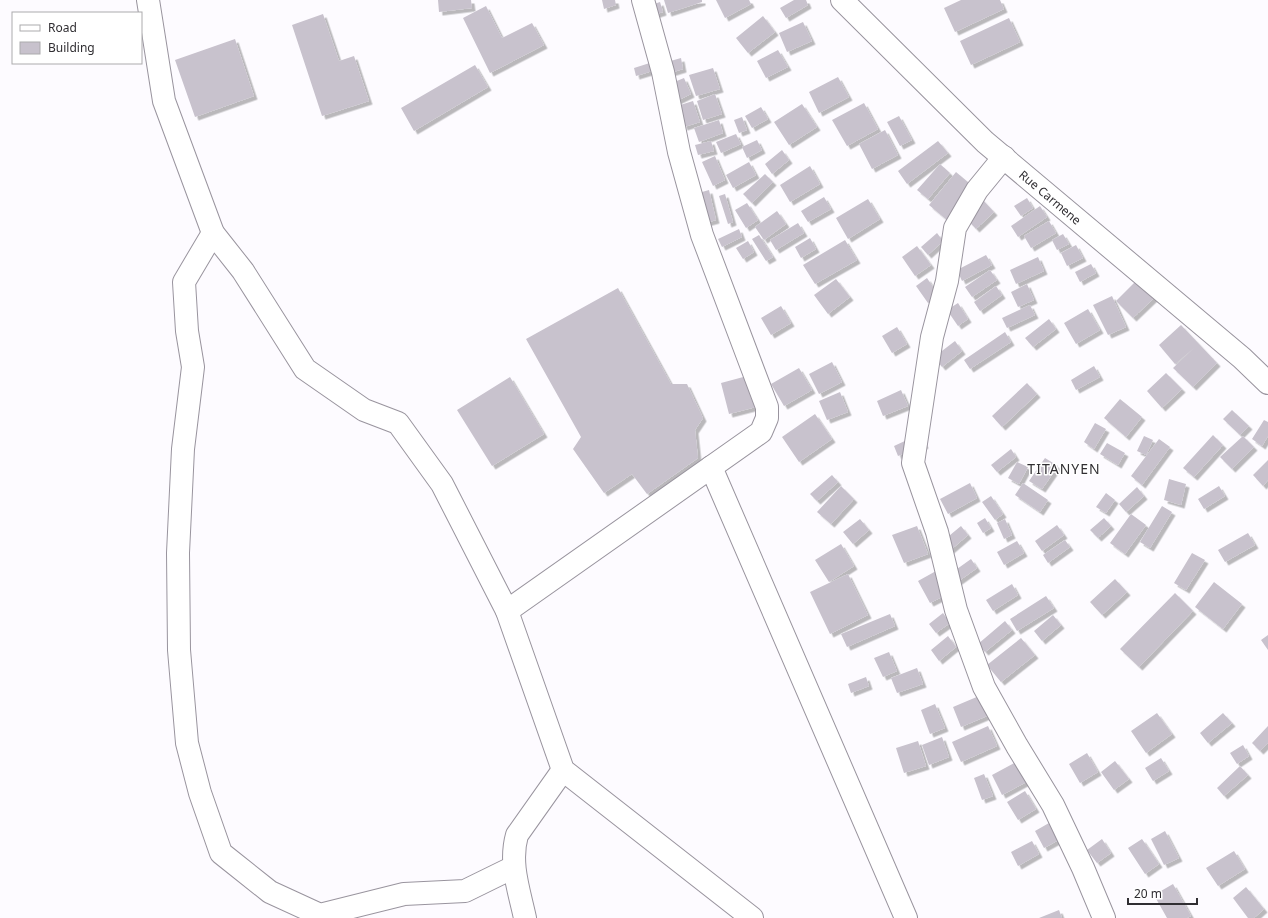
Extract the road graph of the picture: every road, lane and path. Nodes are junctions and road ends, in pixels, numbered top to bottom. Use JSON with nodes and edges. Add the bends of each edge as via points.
{"nodes":[{"id":1,"x":148,"y":0,"type":"edge"},
{"id":2,"x":643,"y":0,"type":"edge"},
{"id":3,"x":842,"y":0,"type":"edge"},
{"id":4,"x":1004,"y":158,"type":"junction"},
{"id":5,"x":213,"y":233,"type":"junction"},
{"id":6,"x":1268,"y":383,"type":"edge"},
{"id":7,"x":711,"y":467,"type":"junction"},
{"id":8,"x":507,"y":611,"type":"junction"},
{"id":9,"x":563,"y":770,"type":"junction"},
{"id":10,"x":514,"y":867,"type":"junction"},
{"id":11,"x":525,"y":918,"type":"edge"},
{"id":12,"x":752,"y":918,"type":"edge"},
{"id":13,"x":906,"y":918,"type":"edge"},
{"id":14,"x":1104,"y":918,"type":"edge"}],
"edges":[{"from":1,"to":5,"type":"street","via":[[164,101]]},
{"from":2,"to":7,"type":"street","via":[[663,72],[679,152],[702,235],[767,407],[767,418],[761,432]]},
{"from":3,"to":4,"type":"street","name":"Rue Carmene"},
{"from":4,"to":6,"type":"street","name":"Rue Carmene","via":[[1224,342]]},
{"from":4,"to":14,"type":"street","via":[[977,190],[955,228],[947,281],[932,337],[913,463],[937,532],[956,610],[984,687],[1053,805]]},
{"from":5,"to":8,"type":"street","via":[[243,271],[305,369],[364,410],[398,423],[442,484]]},
{"from":5,"to":10,"type":"street","via":[[184,282],[192,367],[183,449],[178,552],[179,650],[187,743],[200,793],[221,853],[270,892],[320,915],[404,894],[464,891]]},
{"from":7,"to":8,"type":"street"},
{"from":7,"to":13,"type":"street"},
{"from":8,"to":9,"type":"street"},
{"from":9,"to":10,"type":"street","via":[[517,835]]},
{"from":9,"to":12,"type":"street"},
{"from":10,"to":11,"type":"street"}]}
